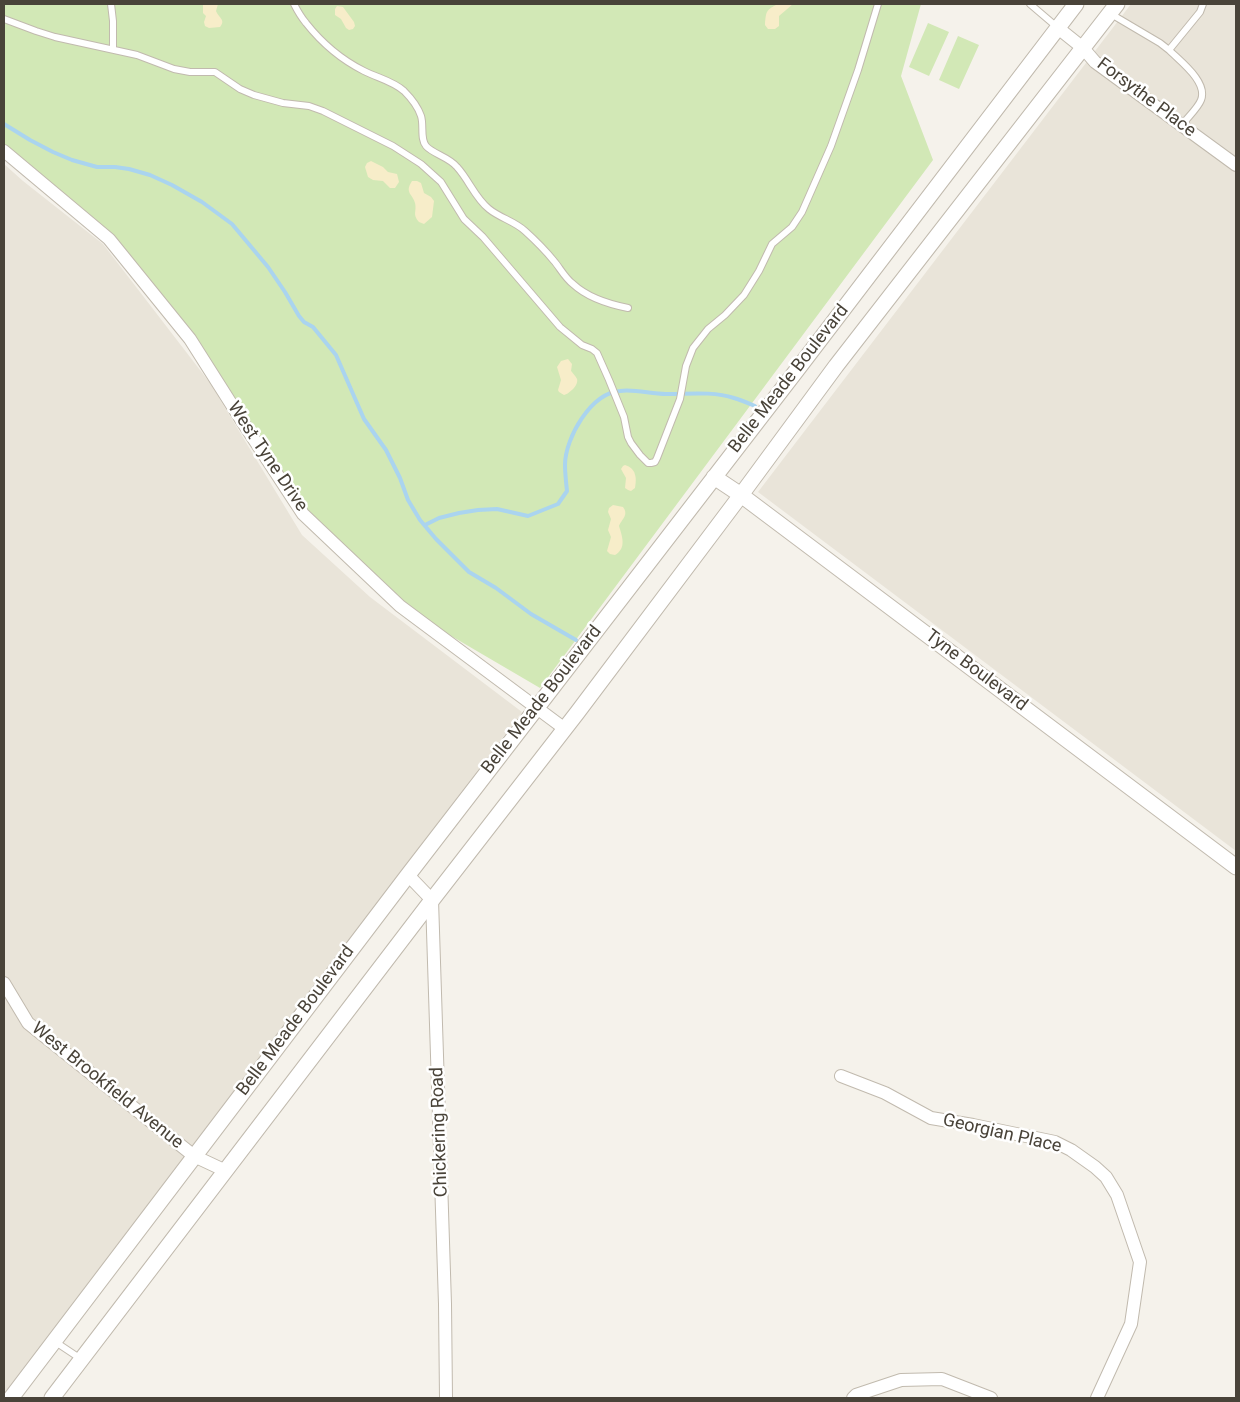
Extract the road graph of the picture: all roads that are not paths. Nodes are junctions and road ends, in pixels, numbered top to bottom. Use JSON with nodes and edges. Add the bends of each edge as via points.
{"nodes":[{"id":1,"x":111,"y":4,"type":"edge"},
{"id":2,"x":294,"y":4,"type":"edge"},
{"id":3,"x":878,"y":4,"type":"edge"},
{"id":4,"x":1030,"y":4,"type":"edge"},
{"id":5,"x":1076,"y":4,"type":"edge"},
{"id":6,"x":1203,"y":4,"type":"edge"},
{"id":7,"x":1113,"y":8,"type":"edge"},
{"id":8,"x":4,"y":19,"type":"edge"},
{"id":9,"x":1058,"y":28,"type":"junction"},
{"id":10,"x":1083,"y":48,"type":"junction"},
{"id":11,"x":113,"y":49,"type":"junction"},
{"id":12,"x":1169,"y":50,"type":"junction"},
{"id":13,"x":1182,"y":125,"type":"junction"},
{"id":14,"x":4,"y":152,"type":"edge"},
{"id":15,"x":1236,"y":165,"type":"edge"},
{"id":16,"x":628,"y":308,"type":"dead end"},
{"id":17,"x":714,"y":477,"type":"junction"},
{"id":18,"x":742,"y":495,"type":"junction"},
{"id":19,"x":537,"y":708,"type":"junction"},
{"id":20,"x":565,"y":729,"type":"junction"},
{"id":21,"x":1236,"y":867,"type":"edge"},
{"id":22,"x":408,"y":875,"type":"junction"},
{"id":23,"x":432,"y":900,"type":"junction"},
{"id":24,"x":4,"y":983,"type":"edge"},
{"id":25,"x":841,"y":1076,"type":"dead end"},
{"id":26,"x":194,"y":1156,"type":"junction"},
{"id":27,"x":226,"y":1171,"type":"junction"},
{"id":28,"x":54,"y":1341,"type":"junction"},
{"id":29,"x":82,"y":1360,"type":"junction"},
{"id":30,"x":11,"y":1398,"type":"edge"},
{"id":31,"x":52,"y":1398,"type":"edge"},
{"id":32,"x":446,"y":1398,"type":"edge"},
{"id":33,"x":853,"y":1398,"type":"edge"},
{"id":34,"x":990,"y":1398,"type":"edge"},
{"id":35,"x":1097,"y":1398,"type":"edge"}],
"edges":[{"from":1,"to":11,"type":"lane"},
{"from":2,"to":16,"type":"lane","via":[[304,22],[330,48],[364,72],[394,84],[411,98],[422,117],[424,143],[457,166],[488,208],[524,230],[573,285],[596,300]]},
{"from":3,"to":11,"type":"lane","via":[[834,137],[802,212],[792,228],[772,244],[744,295],[698,340],[687,360],[680,400],[657,458],[652,463],[644,460],[631,443],[624,417],[596,353],[560,326],[484,237],[464,219],[441,182],[421,164],[394,146],[315,107],[254,95],[215,72],[174,69]]},
{"from":4,"to":9,"type":"lane"},
{"from":5,"to":9,"type":"street","name":"Belle Meade Boulevard"},
{"from":6,"to":12,"type":"lane"},
{"from":7,"to":10,"type":"street","name":"Belle Meade Boulevard"},
{"from":7,"to":12,"type":"lane"},
{"from":8,"to":11,"type":"lane","via":[[55,37]]},
{"from":9,"to":10,"type":"street","name":"Forsythe Place"},
{"from":9,"to":17,"type":"street","name":"Belle Meade Boulevard"},
{"from":10,"to":13,"type":"street","name":"Forsythe Place","via":[[1095,62]]},
{"from":10,"to":18,"type":"street","name":"Belle Meade Boulevard","via":[[836,366]]},
{"from":12,"to":13,"type":"lane","via":[[1200,82],[1203,90],[1201,101]]},
{"from":13,"to":15,"type":"street","name":"Forsythe Place"},
{"from":14,"to":19,"type":"street","name":"West Tyne Drive","via":[[110,239],[190,338],[303,514],[400,606]]},
{"from":17,"to":18,"type":"street","name":"Tyne Boulevard"},
{"from":17,"to":19,"type":"street","name":"Belle Meade Boulevard"},
{"from":18,"to":20,"type":"street","name":"Belle Meade Boulevard"},
{"from":18,"to":21,"type":"street","name":"Tyne Boulevard"},
{"from":19,"to":20,"type":"street","name":"West Tyne Drive"},
{"from":19,"to":22,"type":"street","name":"Belle Meade Boulevard"},
{"from":20,"to":23,"type":"street","name":"Belle Meade Boulevard"},
{"from":22,"to":23,"type":"street"},
{"from":22,"to":26,"type":"street","name":"Belle Meade Boulevard"},
{"from":23,"to":27,"type":"street","name":"Belle Meade Boulevard"},
{"from":23,"to":32,"type":"street","name":"Chickering Road"},
{"from":24,"to":26,"type":"street","name":"West Brookfield Avenue","via":[[28,1023]]},
{"from":25,"to":35,"type":"street","name":"Georgian Place","via":[[885,1093],[931,1118],[1056,1142],[1106,1177],[1117,1195],[1140,1262],[1131,1324]]},
{"from":26,"to":27,"type":"street","name":"West Brookfield Avenue"},
{"from":26,"to":28,"type":"street","name":"Belle Meade Boulevard"},
{"from":27,"to":29,"type":"street","name":"Belle Meade Boulevard"},
{"from":28,"to":29,"type":"lane"},
{"from":28,"to":30,"type":"street","name":"Belle Meade Boulevard"},
{"from":29,"to":31,"type":"street","name":"Belle Meade Boulevard"},
{"from":33,"to":34,"type":"street","via":[[901,1380],[942,1379]]}]}
